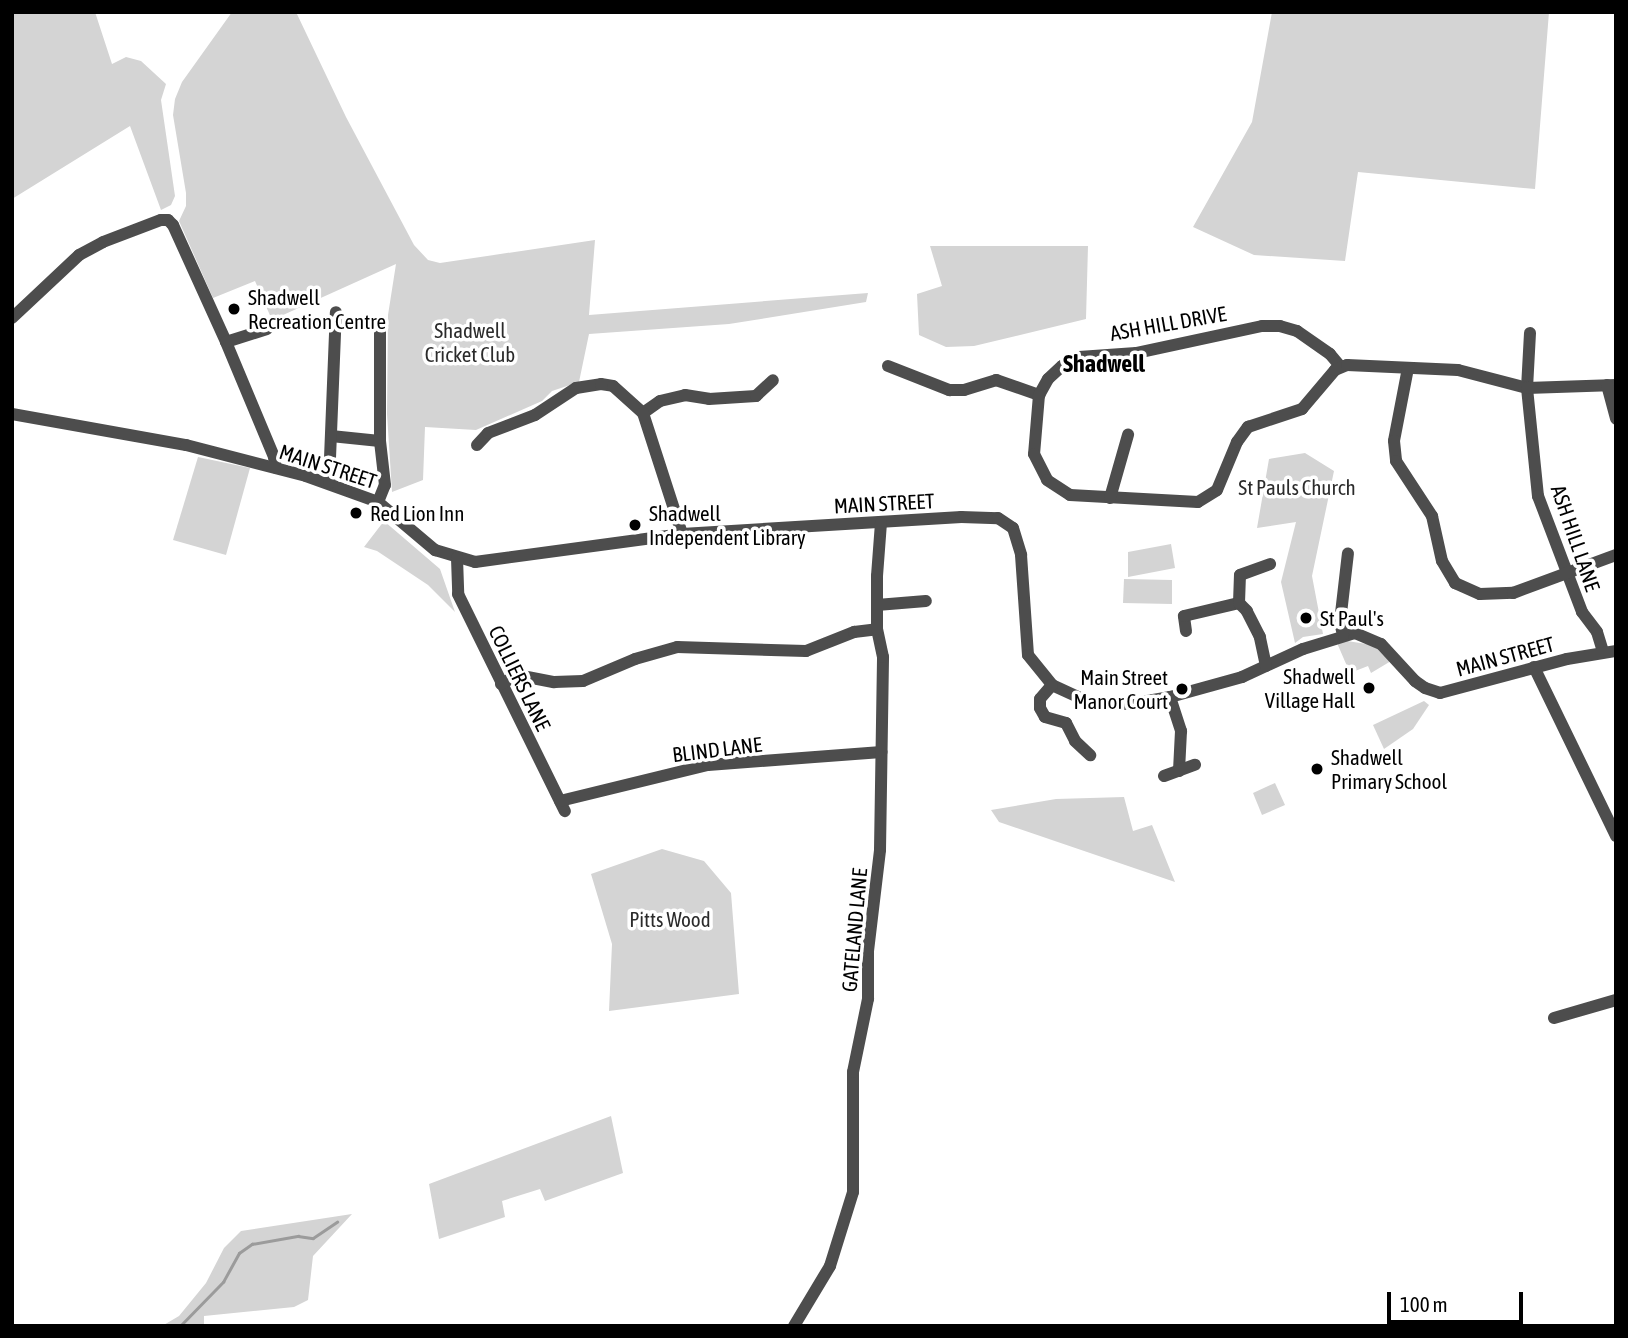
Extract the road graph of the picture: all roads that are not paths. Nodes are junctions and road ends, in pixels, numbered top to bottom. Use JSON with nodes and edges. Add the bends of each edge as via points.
{"nodes":[{"id":1,"x":336,"y":312,"type":"dead end"},
{"id":2,"x":12,"y":318,"type":"edge"},
{"id":3,"x":380,"y":328,"type":"dead end"},
{"id":4,"x":267,"y":329,"type":"dead end"},
{"id":5,"x":1530,"y":333,"type":"dead end"},
{"id":6,"x":226,"y":342,"type":"junction"},
{"id":7,"x":888,"y":366,"type":"dead end"},
{"id":8,"x":1340,"y":366,"type":"junction"},
{"id":9,"x":1408,"y":368,"type":"junction"},
{"id":10,"x":773,"y":380,"type":"dead end"},
{"id":11,"x":1611,"y":385,"type":"edge"},
{"id":12,"x":1527,"y":388,"type":"junction"},
{"id":13,"x":1039,"y":395,"type":"junction"},
{"id":14,"x":643,"y":413,"type":"junction"},
{"id":15,"x":12,"y":414,"type":"edge"},
{"id":16,"x":1616,"y":419,"type":"edge"},
{"id":17,"x":1128,"y":435,"type":"dead end"},
{"id":18,"x":331,"y":436,"type":"junction"},
{"id":19,"x":380,"y":441,"type":"junction"},
{"id":20,"x":477,"y":445,"type":"dead end"},
{"id":21,"x":276,"y":468,"type":"junction"},
{"id":22,"x":329,"y":483,"type":"junction"},
{"id":23,"x":1110,"y":498,"type":"junction"},
{"id":24,"x":378,"y":502,"type":"junction"},
{"id":25,"x":881,"y":523,"type":"junction"},
{"id":26,"x":682,"y":534,"type":"junction"},
{"id":27,"x":1348,"y":553,"type":"dead end"},
{"id":28,"x":1616,"y":555,"type":"edge"},
{"id":29,"x":457,"y":558,"type":"junction"},
{"id":30,"x":1270,"y":564,"type":"dead end"},
{"id":31,"x":1566,"y":574,"type":"junction"},
{"id":32,"x":926,"y":601,"type":"dead end"},
{"id":33,"x":1239,"y":603,"type":"junction"},
{"id":34,"x":877,"y":606,"type":"junction"},
{"id":35,"x":877,"y":629,"type":"junction"},
{"id":36,"x":1186,"y":631,"type":"dead end"},
{"id":37,"x":1343,"y":635,"type":"junction"},
{"id":38,"x":1609,"y":651,"type":"edge"},
{"id":39,"x":1266,"y":666,"type":"junction"},
{"id":40,"x":1534,"y":667,"type":"junction"},
{"id":41,"x":501,"y":684,"type":"junction"},
{"id":42,"x":1052,"y":685,"type":"junction"},
{"id":43,"x":1170,"y":697,"type":"junction"},
{"id":44,"x":882,"y":752,"type":"junction"},
{"id":45,"x":1093,"y":756,"type":"dead end"},
{"id":46,"x":1195,"y":765,"type":"dead end"},
{"id":47,"x":1179,"y":771,"type":"junction"},
{"id":48,"x":1164,"y":776,"type":"dead end"},
{"id":49,"x":562,"y":806,"type":"joint"},
{"id":50,"x":1616,"y":836,"type":"edge"},
{"id":51,"x":1616,"y":1000,"type":"edge"},
{"id":52,"x":1554,"y":1019,"type":"dead end"},
{"id":53,"x":794,"y":1326,"type":"edge"}],
"edges":[{"from":1,"to":18,"type":"street"},
{"from":2,"to":6,"type":"street","via":[[79,255],[164,219],[173,225]]},
{"from":3,"to":19,"type":"street"},
{"from":4,"to":6,"type":"street"},
{"from":5,"to":12,"type":"street","name":"ASH HILL LANE"},
{"from":6,"to":21,"type":"street"},
{"from":7,"to":13,"type":"street","via":[[949,390],[996,380]]},
{"from":8,"to":9,"type":"street"},
{"from":8,"to":13,"type":"street","name":"ASH HILL DRIVE","via":[[1297,331],[1262,326],[1148,351],[1079,357],[1055,372]]},
{"from":8,"to":23,"type":"street","via":[[1302,409],[1248,427],[1237,442],[1223,481],[1208,498],[1186,503]]},
{"from":9,"to":12,"type":"street","via":[[1469,372]]},
{"from":9,"to":31,"type":"street","via":[[1394,452],[1401,473],[1436,524],[1448,575],[1465,590],[1497,595],[1529,589]]},
{"from":10,"to":14,"type":"street","via":[[756,396],[709,399],[685,395],[660,401]]},
{"from":11,"to":12,"type":"street"},
{"from":11,"to":16,"type":"street"},
{"from":12,"to":31,"type":"street","name":"ASH HILL LANE","via":[[1538,496]]},
{"from":13,"to":23,"type":"street","via":[[1034,454],[1047,480],[1070,495]]},
{"from":14,"to":20,"type":"street","via":[[613,386],[576,388],[534,415],[488,433]]},
{"from":14,"to":26,"type":"street"},
{"from":15,"to":21,"type":"street","name":"MAIN STREET","via":[[186,445]]},
{"from":17,"to":23,"type":"street"},
{"from":18,"to":19,"type":"street"},
{"from":18,"to":22,"type":"street"},
{"from":19,"to":24,"type":"street","via":[[385,485]]},
{"from":21,"to":22,"type":"street","name":"MAIN STREET"},
{"from":22,"to":24,"type":"street","name":"MAIN STREET"},
{"from":24,"to":29,"type":"street","name":"MAIN STREET","via":[[418,539]]},
{"from":25,"to":26,"type":"street","name":"MAIN STREET"},
{"from":25,"to":34,"type":"street","name":"GATELAND LANE"},
{"from":25,"to":42,"type":"street","name":"MAIN STREET","via":[[985,516],[1009,523],[1024,575],[1028,655]]},
{"from":26,"to":29,"type":"street","name":"MAIN STREET","via":[[498,561]]},
{"from":27,"to":37,"type":"street","via":[[1340,622]]},
{"from":28,"to":31,"type":"street"},
{"from":29,"to":41,"type":"street","name":"COLLIERS LANE","via":[[458,594]]},
{"from":30,"to":33,"type":"street","via":[[1240,575]]},
{"from":31,"to":38,"type":"street","name":"ASH HILL LANE","via":[[1582,612]]},
{"from":32,"to":34,"type":"street"},
{"from":33,"to":36,"type":"street","via":[[1184,616]]},
{"from":33,"to":39,"type":"street","via":[[1260,638]]},
{"from":34,"to":35,"type":"street","name":"GATELAND LANE"},
{"from":35,"to":41,"type":"street","via":[[854,632],[806,651],[677,648],[635,659],[583,681],[554,682],[517,675]]},
{"from":35,"to":44,"type":"street","name":"GATELAND LANE","via":[[883,657]]},
{"from":37,"to":39,"type":"street","name":"MAIN STREET"},
{"from":37,"to":40,"type":"street","name":"MAIN STREET","via":[[1373,638],[1415,681],[1433,691],[1462,689]]},
{"from":38,"to":40,"type":"street","name":"MAIN STREET"},
{"from":39,"to":43,"type":"street","name":"MAIN STREET"},
{"from":40,"to":50,"type":"street"},
{"from":41,"to":49,"type":"street","name":"COLLIERS LANE"},
{"from":42,"to":43,"type":"street","name":"MAIN STREET","via":[[1089,702],[1108,704]]},
{"from":42,"to":45,"type":"street","via":[[1040,699],[1045,717],[1066,723],[1075,741]]},
{"from":43,"to":47,"type":"street","via":[[1181,731]]},
{"from":44,"to":49,"type":"street","name":"BLIND LANE","via":[[708,765]]},
{"from":44,"to":53,"type":"street","name":"GATELAND LANE","via":[[879,871],[868,999],[851,1097],[853,1192],[830,1266]]},
{"from":46,"to":47,"type":"street"},
{"from":47,"to":48,"type":"street"},
{"from":51,"to":52,"type":"street"}]}
